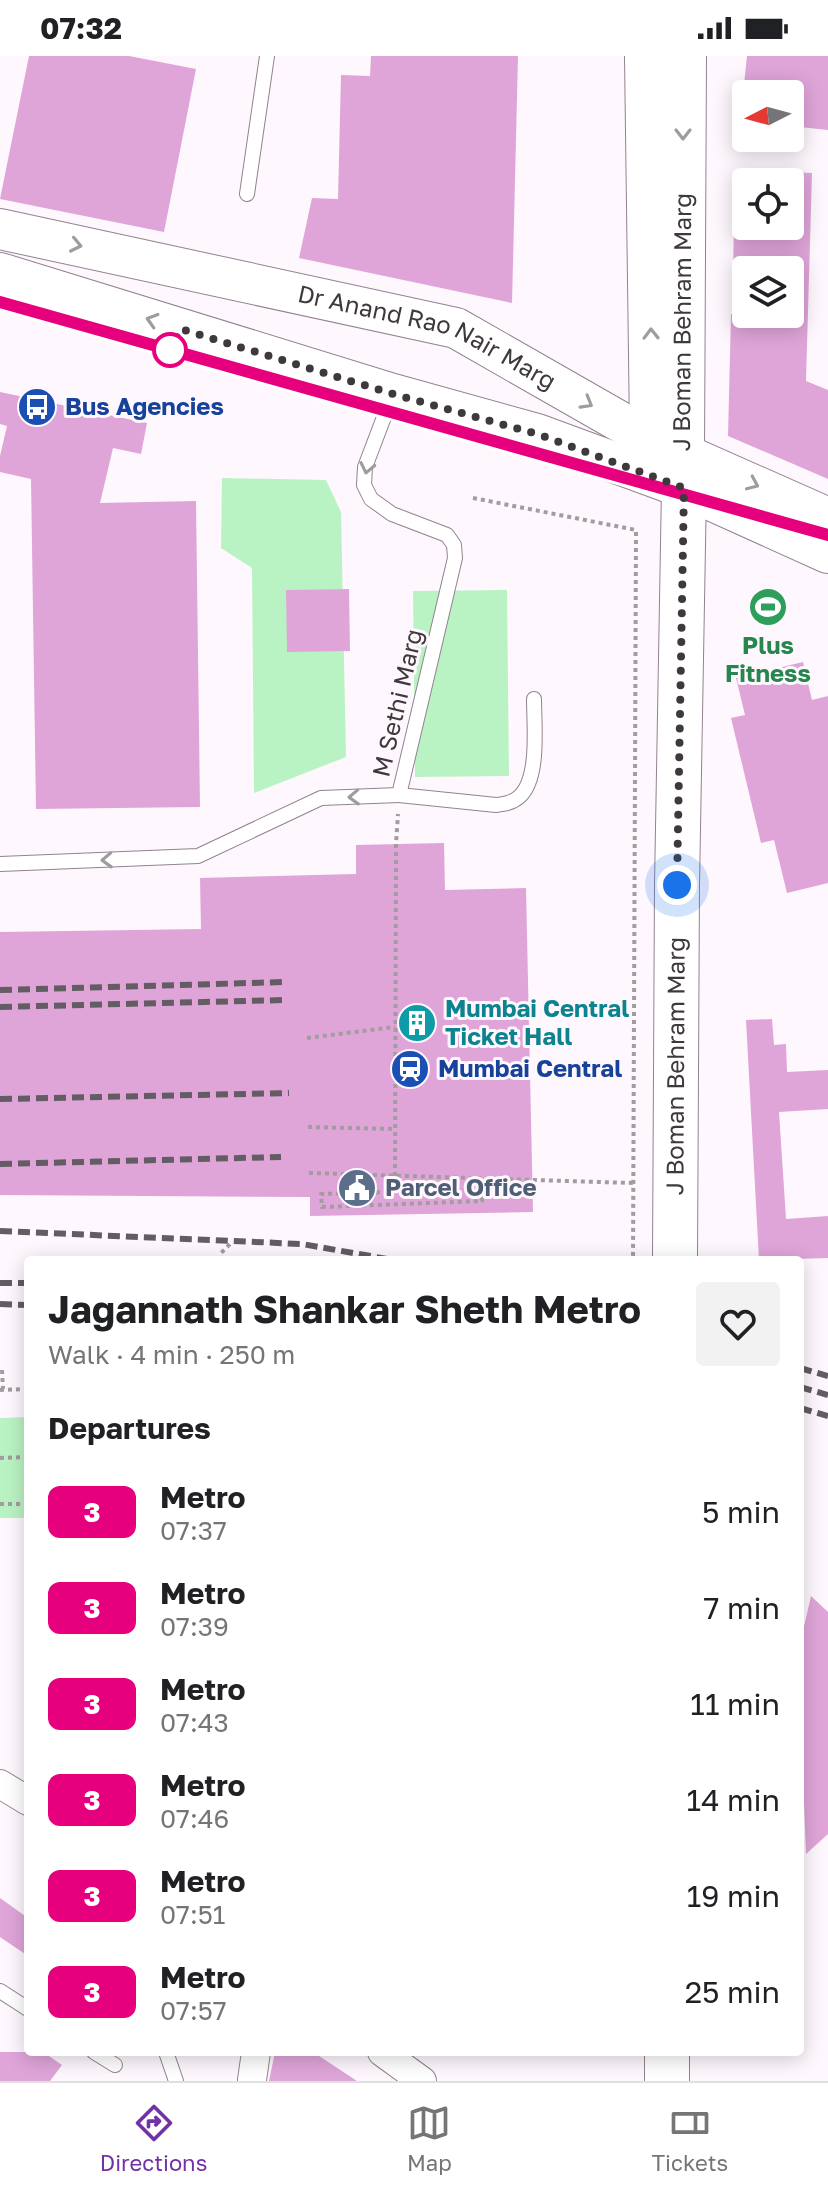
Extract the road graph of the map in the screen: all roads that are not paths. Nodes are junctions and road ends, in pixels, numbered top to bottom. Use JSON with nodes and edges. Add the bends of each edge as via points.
{"nodes":[{"id":1,"x":267,"y":56,"type":"edge"},
{"id":2,"x":647,"y":56,"type":"edge"},
{"id":3,"x":684,"y":56,"type":"edge"},
{"id":4,"x":247,"y":194,"type":"dead end"},
{"id":5,"x":0,"y":229,"type":"edge"},
{"id":6,"x":0,"y":273,"type":"edge"},
{"id":7,"x":393,"y":394,"type":"junction"},
{"id":8,"x":668,"y":464,"type":"junction"},
{"id":9,"x":828,"y":518,"type":"edge"},
{"id":10,"x":828,"y":553,"type":"edge"},
{"id":11,"x":534,"y":699,"type":"dead end"},
{"id":12,"x":399,"y":795,"type":"junction"},
{"id":13,"x":0,"y":864,"type":"edge"},
{"id":14,"x":664,"y":887,"type":"junction"},
{"id":15,"x":649,"y":1256,"type":"edge"},
{"id":16,"x":675,"y":1256,"type":"edge"},
{"id":17,"x":0,"y":1784,"type":"edge"},
{"id":18,"x":24,"y":1799,"type":"edge"},
{"id":19,"x":0,"y":1991,"type":"edge"},
{"id":20,"x":24,"y":2006,"type":"edge"},
{"id":21,"x":100,"y":2056,"type":"edge"},
{"id":22,"x":167,"y":2056,"type":"edge"},
{"id":23,"x":255,"y":2056,"type":"edge"},
{"id":24,"x":388,"y":2056,"type":"edge"},
{"id":25,"x":638,"y":2056,"type":"edge"},
{"id":26,"x":667,"y":2056,"type":"edge"},
{"id":27,"x":115,"y":2065,"type":"dead end"},
{"id":28,"x":252,"y":2080,"type":"edge"},
{"id":29,"x":176,"y":2081,"type":"edge"},
{"id":30,"x":422,"y":2081,"type":"edge"},
{"id":31,"x":638,"y":2081,"type":"edge"},
{"id":32,"x":667,"y":2081,"type":"edge"}],
"edges":[{"from":1,"to":4,"type":"lane"},
{"from":8,"to":2,"type":"main road","name":"J Boman Behram Marg","one_way":true},
{"from":3,"to":8,"type":"main road","name":"J Boman Behram Marg","one_way":true},
{"from":5,"to":8,"type":"main road","name":"Dr Anand Rao Nair Marg","one_way":true,"via":[[456,328]]},
{"from":7,"to":6,"type":"main road","name":"Dr Anand Rao Nair Marg","one_way":true},
{"from":7,"to":8,"type":"main road","name":"Dr Anand Rao Nair Marg"},
{"from":7,"to":12,"type":"lane","name":"M Sethi Marg","one_way":true,"via":[[365,467],[364,485],[371,499],[392,514],[447,535],[455,558]]},
{"from":8,"to":9,"type":"main road","name":"Dr Anand Rao Nair Marg","one_way":true},
{"from":8,"to":10,"type":"main road","name":"Dr Anand Rao Nair Marg"},
{"from":8,"to":14,"type":"main road","name":"J Boman Behram Marg"},
{"from":11,"to":12,"type":"lane","via":[[533,771],[519,797],[496,805]]},
{"from":12,"to":13,"type":"lane","name":"M Sethi Marg","one_way":true,"via":[[321,798],[198,856]]},
{"from":14,"to":15,"type":"main road","name":"J Boman Behram Marg"},
{"from":14,"to":16,"type":"main road","name":"J Boman Behram Marg"},
{"from":17,"to":18,"type":"street"},
{"from":19,"to":20,"type":"lane"},
{"from":21,"to":27,"type":"lane"},
{"from":22,"to":29,"type":"lane"},
{"from":23,"to":28,"type":"street"},
{"from":24,"to":30,"type":"street"},
{"from":25,"to":31,"type":"main road"},
{"from":26,"to":32,"type":"main road"}]}
